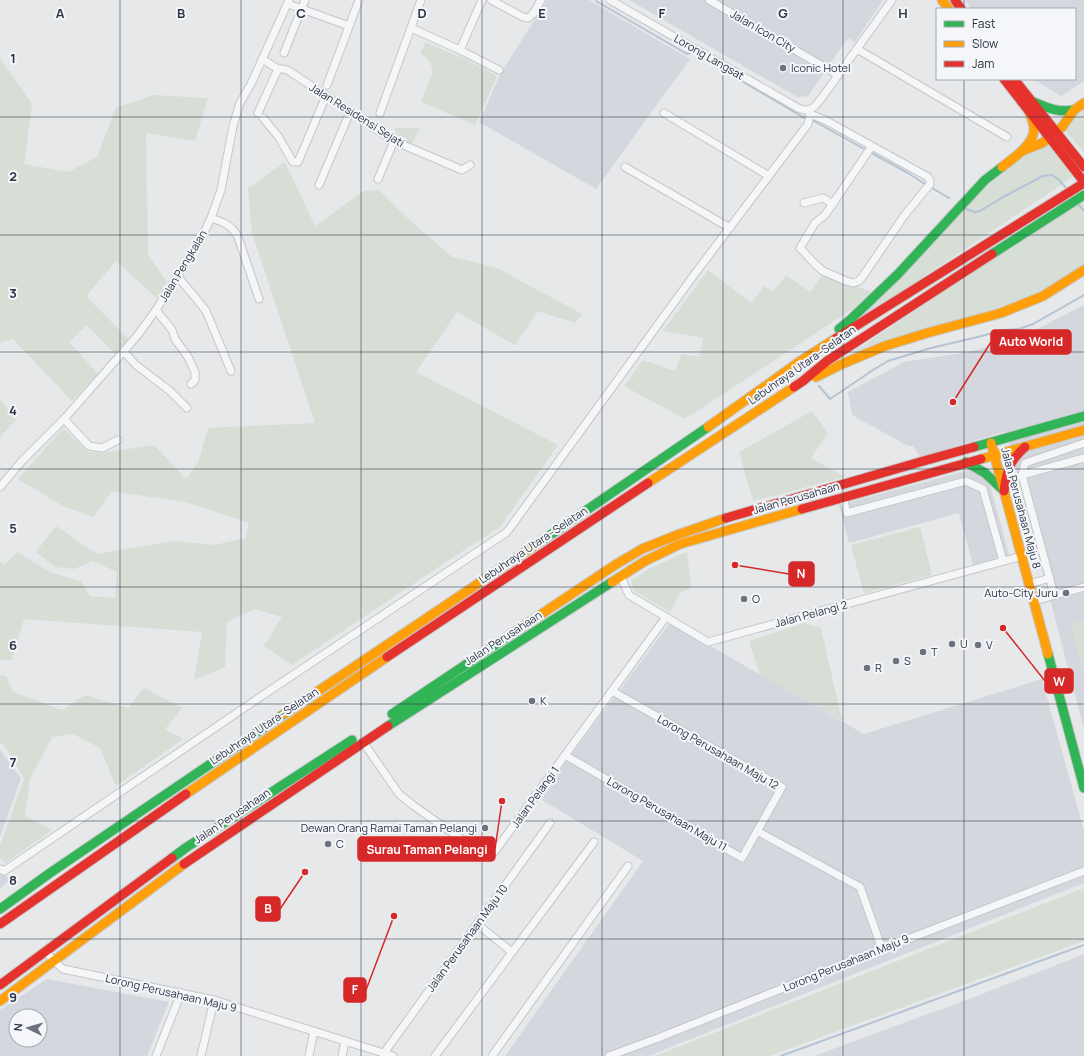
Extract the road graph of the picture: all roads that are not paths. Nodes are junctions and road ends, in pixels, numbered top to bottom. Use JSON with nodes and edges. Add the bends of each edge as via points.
{"nodes":[{"id":1,"x":305,"y":0,"type":"edge"},
{"id":2,"x":359,"y":0,"type":"edge"},
{"id":3,"x":421,"y":0,"type":"edge"},
{"id":4,"x":482,"y":0,"type":"edge"},
{"id":5,"x":491,"y":0,"type":"edge"},
{"id":6,"x":541,"y":0,"type":"edge"},
{"id":7,"x":610,"y":0,"type":"edge"},
{"id":8,"x":709,"y":0,"type":"edge"},
{"id":9,"x":892,"y":0,"type":"edge"},
{"id":10,"x":942,"y":0,"type":"edge"},
{"id":11,"x":288,"y":2,"type":"edge"},
{"id":12,"x":302,"y":8,"type":"junction"},
{"id":13,"x":948,"y":8,"type":"edge"},
{"id":14,"x":349,"y":26,"type":"junction"},
{"id":15,"x":411,"y":28,"type":"junction"},
{"id":16,"x":857,"y":49,"type":"junction"},
{"id":17,"x":460,"y":50,"type":"junction"},
{"id":18,"x":284,"y":53,"type":"dead end"},
{"id":19,"x":262,"y":59,"type":"junction"},
{"id":20,"x":278,"y":69,"type":"junction"},
{"id":21,"x":499,"y":70,"type":"dead end"},
{"id":22,"x":838,"y":75,"type":"junction"},
{"id":23,"x":1005,"y":80,"type":"edge"},
{"id":24,"x":1015,"y":80,"type":"edge"},
{"id":25,"x":327,"y":86,"type":"dead end"},
{"id":26,"x":326,"y":96,"type":"junction"},
{"id":27,"x":1031,"y":101,"type":"junction"},
{"id":28,"x":1084,"y":103,"type":"edge"},
{"id":29,"x":1074,"y":110,"type":"junction"},
{"id":30,"x":1028,"y":111,"type":"junction"},
{"id":31,"x":350,"y":112,"type":"junction"},
{"id":32,"x":380,"y":113,"type":"dead end"},
{"id":33,"x":664,"y":113,"type":"dead end"},
{"id":34,"x":809,"y":117,"type":"junction"},
{"id":35,"x":1052,"y":136,"type":"junction"},
{"id":36,"x":1007,"y":137,"type":"dead end"},
{"id":37,"x":394,"y":141,"type":"junction"},
{"id":38,"x":870,"y":149,"type":"junction"},
{"id":39,"x":1022,"y":151,"type":"junction"},
{"id":40,"x":470,"y":165,"type":"dead end"},
{"id":41,"x":625,"y":167,"type":"dead end"},
{"id":42,"x":1084,"y":167,"type":"edge"},
{"id":43,"x":769,"y":176,"type":"junction"},
{"id":44,"x":378,"y":179,"type":"dead end"},
{"id":45,"x":1084,"y":182,"type":"edge"},
{"id":46,"x":319,"y":185,"type":"dead end"},
{"id":47,"x":1084,"y":194,"type":"edge"},
{"id":48,"x":804,"y":203,"type":"dead end"},
{"id":49,"x":832,"y":204,"type":"junction"},
{"id":50,"x":211,"y":218,"type":"junction"},
{"id":51,"x":730,"y":228,"type":"junction"},
{"id":52,"x":1084,"y":270,"type":"edge"},
{"id":53,"x":178,"y":277,"type":"junction"},
{"id":54,"x":259,"y":299,"type":"dead end"},
{"id":55,"x":156,"y":310,"type":"junction"},
{"id":56,"x":124,"y":352,"type":"junction"},
{"id":57,"x":799,"y":362,"type":"junction"},
{"id":58,"x":230,"y":371,"type":"dead end"},
{"id":59,"x":803,"y":381,"type":"junction"},
{"id":60,"x":191,"y":384,"type":"dead end"},
{"id":61,"x":187,"y":408,"type":"dead end"},
{"id":62,"x":1084,"y":416,"type":"edge"},
{"id":63,"x":64,"y":419,"type":"junction"},
{"id":64,"x":1084,"y":430,"type":"edge"},
{"id":65,"x":118,"y":440,"type":"dead end"},
{"id":66,"x":991,"y":443,"type":"junction"},
{"id":67,"x":1084,"y":444,"type":"edge"},
{"id":68,"x":1027,"y":446,"type":"junction"},
{"id":69,"x":994,"y":455,"type":"junction"},
{"id":70,"x":1084,"y":458,"type":"edge"},
{"id":71,"x":966,"y":462,"type":"junction"},
{"id":72,"x":1022,"y":476,"type":"junction"},
{"id":73,"x":0,"y":487,"type":"edge"},
{"id":74,"x":1004,"y":492,"type":"junction"},
{"id":75,"x":843,"y":497,"type":"junction"},
{"id":76,"x":1022,"y":556,"type":"junction"},
{"id":77,"x":1003,"y":561,"type":"junction"},
{"id":78,"x":621,"y":576,"type":"junction"},
{"id":79,"x":1050,"y":578,"type":"junction"},
{"id":80,"x":1029,"y":584,"type":"junction"},
{"id":81,"x":1084,"y":587,"type":"edge"},
{"id":82,"x":1054,"y":595,"type":"junction"},
{"id":83,"x":1034,"y":601,"type":"junction"},
{"id":84,"x":666,"y":617,"type":"junction"},
{"id":85,"x":612,"y":691,"type":"junction"},
{"id":86,"x":363,"y":742,"type":"junction"},
{"id":87,"x":565,"y":755,"type":"junction"},
{"id":88,"x":1084,"y":788,"type":"edge"},
{"id":89,"x":550,"y":823,"type":"dead end"},
{"id":90,"x":758,"y":831,"type":"junction"},
{"id":91,"x":594,"y":842,"type":"dead end"},
{"id":92,"x":628,"y":866,"type":"dead end"},
{"id":93,"x":0,"y":869,"type":"edge"},
{"id":94,"x":1084,"y":871,"type":"edge"},
{"id":95,"x":0,"y":909,"type":"edge"},
{"id":96,"x":0,"y":924,"type":"edge"},
{"id":97,"x":477,"y":924,"type":"junction"},
{"id":98,"x":882,"y":949,"type":"junction"},
{"id":99,"x":46,"y":952,"type":"junction"},
{"id":100,"x":512,"y":952,"type":"junction"},
{"id":101,"x":54,"y":961,"type":"junction"},
{"id":102,"x":0,"y":985,"type":"edge"},
{"id":103,"x":181,"y":993,"type":"junction"},
{"id":104,"x":214,"y":1000,"type":"junction"},
{"id":105,"x":0,"y":1001,"type":"edge"},
{"id":106,"x":314,"y":1031,"type":"junction"},
{"id":107,"x":345,"y":1041,"type":"junction"},
{"id":108,"x":384,"y":1053,"type":"junction"},
{"id":109,"x":156,"y":1056,"type":"edge"},
{"id":110,"x":201,"y":1056,"type":"edge"},
{"id":111,"x":309,"y":1056,"type":"edge"},
{"id":112,"x":342,"y":1056,"type":"edge"},
{"id":113,"x":393,"y":1056,"type":"edge"},
{"id":114,"x":435,"y":1056,"type":"edge"},
{"id":115,"x":492,"y":1056,"type":"edge"},
{"id":116,"x":609,"y":1056,"type":"edge"}],
"edges":[{"from":1,"to":12,"type":"street"},
{"from":2,"to":14,"type":"street"},
{"from":3,"to":15,"type":"street"},
{"from":4,"to":17,"type":"street"},
{"from":5,"to":6,"type":"street","via":[[528,18]]},
{"from":7,"to":34,"type":"street","name":"Lorong Langsat","via":[[804,110]]},
{"from":8,"to":22,"type":"street","name":"Jalan Icon City"},
{"from":9,"to":16,"type":"street"},
{"from":10,"to":13,"type":"main road"},
{"from":11,"to":12,"type":"street"},
{"from":11,"to":19,"type":"street","name":"Jalan Pengkalan"},
{"from":12,"to":14,"type":"street"},
{"from":12,"to":18,"type":"street"},
{"from":14,"to":25,"type":"street"},
{"from":15,"to":17,"type":"street"},
{"from":15,"to":32,"type":"street"},
{"from":16,"to":22,"type":"street"},
{"from":16,"to":36,"type":"street"},
{"from":17,"to":21,"type":"street"},
{"from":19,"to":20,"type":"street","name":"Jalan Residensi Sejati"},
{"from":19,"to":50,"type":"street","name":"Jalan Pengkalan","via":[[240,103],[221,190]]},
{"from":20,"to":26,"type":"street","name":"Jalan Residensi Sejati","via":[[284,69]]},
{"from":20,"to":26,"type":"street","via":[[261,115],[278,136],[293,162],[298,162]]},
{"from":22,"to":34,"type":"street"},
{"from":23,"to":30,"type":"main road"},
{"from":24,"to":27,"type":"main road"},
{"from":26,"to":31,"type":"street","name":"Jalan Residensi Sejati"},
{"from":27,"to":29,"type":"main road","via":[[1056,111]]},
{"from":27,"to":35,"type":"main road"},
{"from":28,"to":29,"type":"main road"},
{"from":29,"to":35,"type":"main road"},
{"from":30,"to":35,"type":"main road"},
{"from":30,"to":39,"type":"main road","via":[[1034,130]]},
{"from":31,"to":37,"type":"street","name":"Jalan Residensi Sejati"},
{"from":31,"to":46,"type":"street"},
{"from":33,"to":43,"type":"street"},
{"from":34,"to":38,"type":"street","name":"Lorong Langsat","via":[[825,120]]},
{"from":34,"to":43,"type":"street"},
{"from":35,"to":39,"type":"main road"},
{"from":35,"to":42,"type":"main road"},
{"from":35,"to":45,"type":"main road"},
{"from":37,"to":40,"type":"street","name":"Jalan Residensi Sejati","via":[[462,170]]},
{"from":37,"to":44,"type":"street"},
{"from":38,"to":49,"type":"street"},
{"from":38,"to":49,"type":"street","name":"Lorong Langsat","via":[[928,177],[930,184],[904,216],[863,276],[853,283],[823,271],[800,248],[815,223],[825,215]]},
{"from":39,"to":57,"type":"main road","via":[[985,180],[898,274],[850,320]]},
{"from":41,"to":51,"type":"street"},
{"from":43,"to":51,"type":"street"},
{"from":45,"to":57,"type":"main road","name":"Lebuhraya Utara–Selatan"},
{"from":47,"to":59,"type":"main road","name":"Lebuhraya Utara–Selatan","via":[[827,361]]},
{"from":48,"to":49,"type":"street","via":[[823,198]]},
{"from":50,"to":53,"type":"street","name":"Jalan Pengkalan"},
{"from":50,"to":54,"type":"street","via":[[225,223],[235,231]]},
{"from":51,"to":93,"type":"street","via":[[508,532],[4,871]]},
{"from":52,"to":59,"type":"main road","via":[[1043,296],[1001,313],[884,346]]},
{"from":53,"to":55,"type":"street","name":"Jalan Pengkalan"},
{"from":53,"to":58,"type":"street","via":[[206,312]]},
{"from":55,"to":56,"type":"street","name":"Jalan Pengkalan"},
{"from":55,"to":60,"type":"street","via":[[188,357],[195,372],[195,380]]},
{"from":56,"to":61,"type":"street"},
{"from":56,"to":63,"type":"street","name":"Jalan Pengkalan"},
{"from":57,"to":95,"type":"main road","name":"Lebuhraya Utara–Selatan","via":[[542,541],[335,678]]},
{"from":59,"to":96,"type":"main road","name":"Lebuhraya Utara–Selatan","via":[[382,660]]},
{"from":62,"to":66,"type":"main road","name":"Jalan Perusahaan"},
{"from":63,"to":65,"type":"street","via":[[89,446],[102,448]]},
{"from":63,"to":73,"type":"street","name":"Jalan Pengkalan"},
{"from":64,"to":68,"type":"main road","name":"Jalan Perusahaan"},
{"from":66,"to":69,"type":"main road","name":"Jalan Perusahaan Maju 8"},
{"from":66,"to":99,"type":"main road","name":"Jalan Perusahaan","via":[[729,517],[642,549],[187,847]]},
{"from":67,"to":72,"type":"street","via":[[1025,462]]},
{"from":68,"to":69,"type":"main road","name":"Jalan Perusahaan"},
{"from":68,"to":74,"type":"main road","via":[[1009,464]]},
{"from":69,"to":71,"type":"main road","name":"Jalan Perusahaan"},
{"from":69,"to":74,"type":"main road","name":"Jalan Perusahaan Maju 8"},
{"from":70,"to":72,"type":"street"},
{"from":71,"to":74,"type":"main road","via":[[985,473]]},
{"from":71,"to":75,"type":"main road","name":"Jalan Perusahaan"},
{"from":72,"to":79,"type":"street"},
{"from":74,"to":76,"type":"main road","name":"Jalan Perusahaan Maju 8"},
{"from":75,"to":77,"type":"street","via":[[847,513],[966,481],[983,489]]},
{"from":75,"to":78,"type":"main road","name":"Jalan Perusahaan","via":[[680,544],[645,560]]},
{"from":76,"to":77,"type":"street","name":"Jalan Pelangi 2"},
{"from":76,"to":80,"type":"main road","name":"Jalan Perusahaan Maju 8"},
{"from":77,"to":84,"type":"street","name":"Jalan Pelangi 2","via":[[708,642]]},
{"from":78,"to":84,"type":"street","name":"Jalan Pelangi 2","via":[[629,595]]},
{"from":78,"to":86,"type":"main road","name":"Jalan Perusahaan"},
{"from":79,"to":80,"type":"street"},
{"from":79,"to":82,"type":"street"},
{"from":80,"to":83,"type":"main road","name":"Jalan Perusahaan Maju 8"},
{"from":81,"to":82,"type":"street"},
{"from":82,"to":83,"type":"street"},
{"from":83,"to":88,"type":"main road","name":"Jalan Perusahaan Maju 8"},
{"from":84,"to":85,"type":"street","name":"Jalan Pelangi 1"},
{"from":85,"to":87,"type":"street","name":"Jalan Pelangi 1"},
{"from":85,"to":90,"type":"street","name":"Lorong Perusahaan Maju 12","via":[[782,786]]},
{"from":86,"to":87,"type":"street","name":"Jalan Pelangi 1","via":[[399,794],[481,853],[495,851]]},
{"from":86,"to":101,"type":"main road","name":"Jalan Perusahaan","via":[[194,856]]},
{"from":87,"to":90,"type":"street","name":"Lorong Perusahaan Maju 11","via":[[742,858]]},
{"from":89,"to":97,"type":"street","name":"Jalan Perusahaan Maju 10"},
{"from":90,"to":98,"type":"street","via":[[860,887]]},
{"from":91,"to":100,"type":"street"},
{"from":92,"to":115,"type":"street"},
{"from":94,"to":98,"type":"street","name":"Lorong Perusahaan Maju 9"},
{"from":97,"to":100,"type":"street"},
{"from":97,"to":108,"type":"street","name":"Jalan Perusahaan Maju 10"},
{"from":98,"to":116,"type":"street","name":"Lorong Perusahaan Maju 9"},
{"from":99,"to":101,"type":"street","name":"Lorong Perusahaan Maju 9"},
{"from":99,"to":102,"type":"main road","name":"Jalan Perusahaan"},
{"from":100,"to":114,"type":"street"},
{"from":101,"to":103,"type":"street","name":"Lorong Perusahaan Maju 9","via":[[63,969]]},
{"from":101,"to":105,"type":"main road","name":"Jalan Perusahaan"},
{"from":103,"to":104,"type":"street","name":"Lorong Perusahaan Maju 9"},
{"from":103,"to":109,"type":"street"},
{"from":104,"to":106,"type":"street","name":"Lorong Perusahaan Maju 9"},
{"from":104,"to":110,"type":"street"},
{"from":106,"to":107,"type":"street","name":"Lorong Perusahaan Maju 9"},
{"from":106,"to":111,"type":"street"},
{"from":107,"to":108,"type":"street","name":"Lorong Perusahaan Maju 9"},
{"from":107,"to":112,"type":"street"},
{"from":108,"to":113,"type":"street","name":"Lorong Perusahaan Maju 9"}]}
